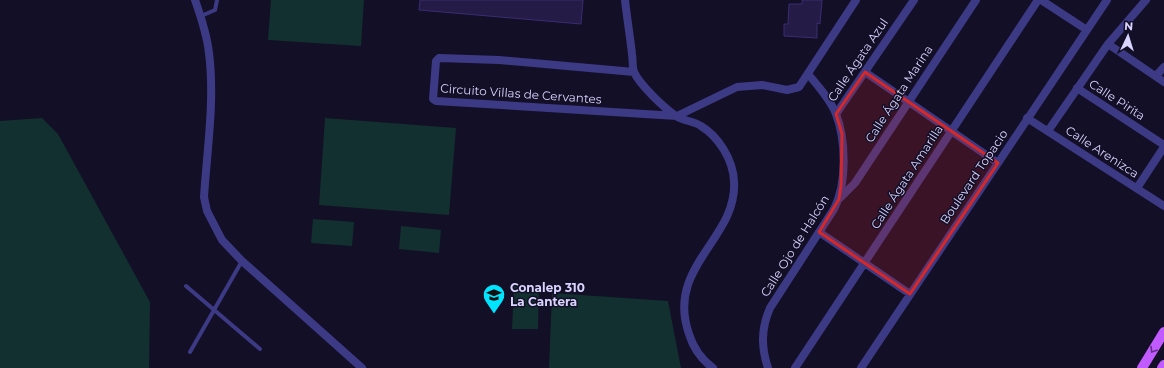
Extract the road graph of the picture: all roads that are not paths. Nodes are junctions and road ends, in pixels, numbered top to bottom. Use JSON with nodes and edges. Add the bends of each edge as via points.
{"nodes":[{"id":1,"x":195,"y":0,"type":"edge"},
{"id":2,"x":217,"y":0,"type":"edge"},
{"id":3,"x":625,"y":0,"type":"edge"},
{"id":4,"x":856,"y":0,"type":"edge"},
{"id":5,"x":914,"y":0,"type":"edge"},
{"id":6,"x":976,"y":0,"type":"edge"},
{"id":7,"x":1040,"y":0,"type":"edge"},
{"id":8,"x":1107,"y":0,"type":"edge"},
{"id":9,"x":1146,"y":0,"type":"edge"},
{"id":10,"x":201,"y":16,"type":"junction"},
{"id":11,"x":1087,"y":30,"type":"junction"},
{"id":12,"x":1108,"y":44,"type":"junction"},
{"id":13,"x":1164,"y":67,"type":"edge"},
{"id":14,"x":634,"y":72,"type":"junction"},
{"id":15,"x":865,"y":72,"type":"junction"},
{"id":16,"x":808,"y":74,"type":"junction"},
{"id":17,"x":1156,"y":76,"type":"junction"},
{"id":18,"x":1164,"y":82,"type":"edge"},
{"id":19,"x":1077,"y":88,"type":"junction"},
{"id":20,"x":909,"y":102,"type":"junction"},
{"id":21,"x":836,"y":114,"type":"junction"},
{"id":22,"x":677,"y":116,"type":"junction"},
{"id":23,"x":1028,"y":118,"type":"junction"},
{"id":24,"x":952,"y":131,"type":"junction"},
{"id":25,"x":1048,"y":131,"type":"junction"},
{"id":26,"x":1164,"y":146,"type":"edge"},
{"id":27,"x":998,"y":163,"type":"junction"},
{"id":28,"x":1137,"y":188,"type":"junction"},
{"id":29,"x":839,"y":199,"type":"junction"},
{"id":30,"x":1164,"y":206,"type":"edge"},
{"id":31,"x":819,"y":232,"type":"junction"},
{"id":32,"x":242,"y":261,"type":"junction"},
{"id":33,"x":864,"y":263,"type":"junction"},
{"id":34,"x":186,"y":286,"type":"dead end"},
{"id":35,"x":910,"y":294,"type":"junction"},
{"id":36,"x":215,"y":310,"type":"junction"},
{"id":37,"x":1164,"y":332,"type":"edge"},
{"id":38,"x":260,"y":349,"type":"dead end"},
{"id":39,"x":190,"y":352,"type":"dead end"},
{"id":40,"x":362,"y":368,"type":"edge"},
{"id":41,"x":713,"y":368,"type":"edge"},
{"id":42,"x":768,"y":368,"type":"edge"},
{"id":43,"x":795,"y":368,"type":"edge"},
{"id":44,"x":861,"y":368,"type":"edge"},
{"id":45,"x":1142,"y":368,"type":"edge"}],
"edges":[{"from":1,"to":10,"type":"street"},
{"from":2,"to":10,"type":"lane","via":[[216,10]]},
{"from":3,"to":14,"type":"street"},
{"from":4,"to":16,"type":"street"},
{"from":5,"to":15,"type":"street","name":"Calle Ágata Azul"},
{"from":6,"to":20,"type":"street","name":"Calle Ágata Marina"},
{"from":7,"to":11,"type":"street"},
{"from":7,"to":24,"type":"street","name":"Calle Ágata Amarilla"},
{"from":8,"to":11,"type":"street","name":"Boulevard Topacio"},
{"from":9,"to":12,"type":"street"},
{"from":10,"to":32,"type":"street","via":[[209,52],[211,82],[204,197],[207,211],[222,240]]},
{"from":11,"to":23,"type":"street","name":"Boulevard Topacio"},
{"from":12,"to":17,"type":"street"},
{"from":12,"to":19,"type":"street"},
{"from":13,"to":17,"type":"street"},
{"from":14,"to":22,"type":"street"},
{"from":14,"to":22,"type":"street","name":"Circuito Villas de Cervantes","via":[[439,58],[436,61],[433,99]]},
{"from":15,"to":20,"type":"street"},
{"from":15,"to":21,"type":"street","name":"Calle Ágata Azul"},
{"from":16,"to":21,"type":"street","name":"Calle Ojo de Halcón","via":[[829,100]]},
{"from":16,"to":22,"type":"street","via":[[799,87],[787,90],[762,86],[737,87]]},
{"from":17,"to":18,"type":"street"},
{"from":19,"to":25,"type":"street"},
{"from":19,"to":26,"type":"street","name":"Calle Pirita"},
{"from":20,"to":24,"type":"street"},
{"from":20,"to":29,"type":"street","name":"Calle Ágata Marina","via":[[855,183]]},
{"from":21,"to":29,"type":"street","name":"Calle Ojo de Halcón","via":[[842,134],[843,151]]},
{"from":22,"to":41,"type":"street","via":[[701,126],[719,142],[726,152],[734,179],[735,197],[729,212],[695,268],[684,301],[691,340],[696,350]]},
{"from":23,"to":25,"type":"street","name":"Calle Arenizca"},
{"from":23,"to":27,"type":"street","name":"Boulevard Topacio"},
{"from":24,"to":27,"type":"street"},
{"from":24,"to":33,"type":"street","name":"Calle Ágata Amarilla"},
{"from":25,"to":28,"type":"street","name":"Calle Arenizca"},
{"from":26,"to":28,"type":"street"},
{"from":27,"to":35,"type":"street","name":"Boulevard Topacio"},
{"from":28,"to":30,"type":"street","name":"Calle Arenizca"},
{"from":29,"to":31,"type":"street","name":"Calle Ojo de Halcón"},
{"from":31,"to":33,"type":"street"},
{"from":31,"to":42,"type":"street","name":"Calle Ojo de Halcón","via":[[770,308],[765,320],[762,340]]},
{"from":32,"to":36,"type":"lane","via":[[232,275]]},
{"from":32,"to":40,"type":"street"},
{"from":33,"to":35,"type":"street"},
{"from":33,"to":43,"type":"street","name":"Calle Ágata Amarilla"},
{"from":34,"to":36,"type":"lane"},
{"from":35,"to":44,"type":"street","name":"Boulevard Topacio"},
{"from":36,"to":38,"type":"lane"},
{"from":36,"to":39,"type":"lane"},
{"from":37,"to":45,"type":"main road","one_way":true}]}
